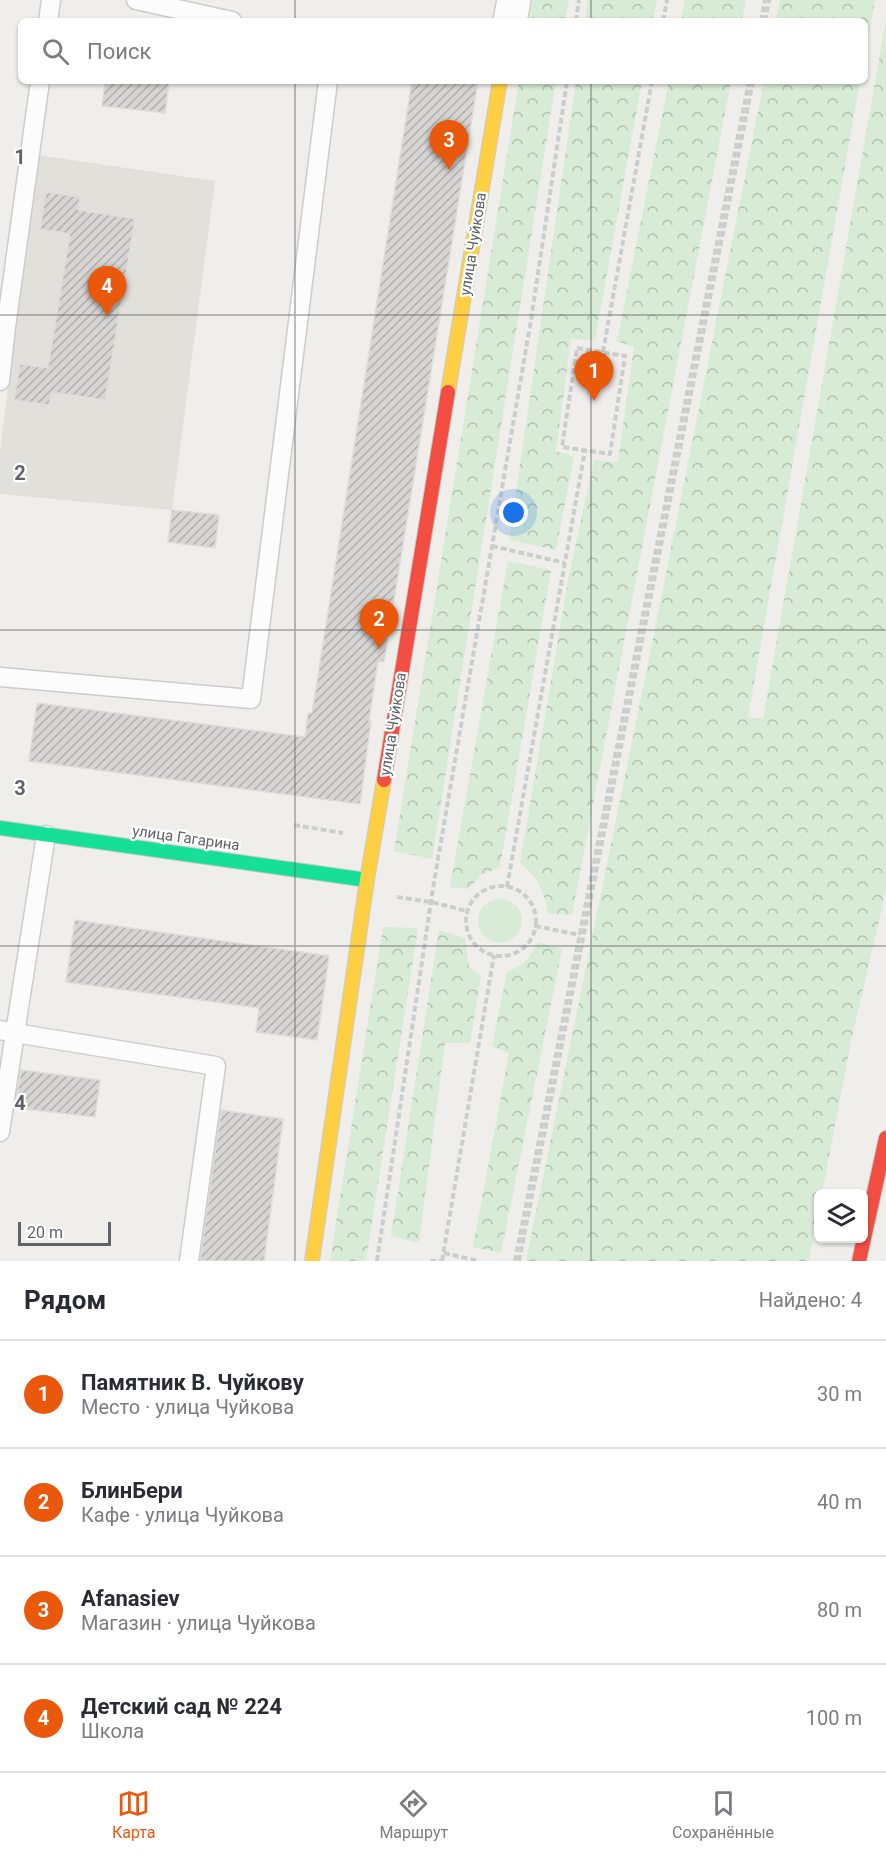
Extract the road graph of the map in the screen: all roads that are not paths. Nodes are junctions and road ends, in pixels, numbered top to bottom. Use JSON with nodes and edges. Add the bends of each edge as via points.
{"nodes":[{"id":1,"x":51,"y":0,"type":"edge"},
{"id":2,"x":136,"y":0,"type":"edge"},
{"id":3,"x":514,"y":0,"type":"edge"},
{"id":4,"x":48,"y":18,"type":"edge"},
{"id":5,"x":218,"y":18,"type":"edge"},
{"id":6,"x":511,"y":18,"type":"edge"},
{"id":7,"x":40,"y":84,"type":"edge"},
{"id":8,"x":328,"y":84,"type":"edge"},
{"id":9,"x":500,"y":84,"type":"edge"},
{"id":10,"x":3,"y":327,"type":"edge"},
{"id":11,"x":0,"y":381,"type":"edge"},
{"id":12,"x":0,"y":677,"type":"edge"},
{"id":13,"x":0,"y":828,"type":"edge"},
{"id":14,"x":46,"y":835,"type":"junction"},
{"id":15,"x":367,"y":880,"type":"junction"},
{"id":16,"x":7,"y":1031,"type":"edge"},
{"id":17,"x":0,"y":1132,"type":"edge"},
{"id":18,"x":886,"y":1138,"type":"edge"},
{"id":19,"x":189,"y":1261,"type":"edge"},
{"id":20,"x":312,"y":1261,"type":"edge"},
{"id":21,"x":860,"y":1261,"type":"edge"}],
"edges":[{"from":1,"to":4,"type":"lane"},
{"from":2,"to":5,"type":"lane"},
{"from":3,"to":6,"type":"street"},
{"from":7,"to":10,"type":"lane"},
{"from":8,"to":12,"type":"lane","via":[[251,699]]},
{"from":9,"to":15,"type":"street","name":"улица Чуйкова"},
{"from":10,"to":11,"type":"lane"},
{"from":13,"to":14,"type":"street","name":"улица Гагарина"},
{"from":14,"to":15,"type":"street","name":"улица Гагарина"},
{"from":14,"to":16,"type":"lane"},
{"from":15,"to":20,"type":"street","name":"улица Чуйкова"},
{"from":16,"to":17,"type":"lane"},
{"from":16,"to":19,"type":"lane","via":[[216,1066]]},
{"from":18,"to":21,"type":"street"}]}
